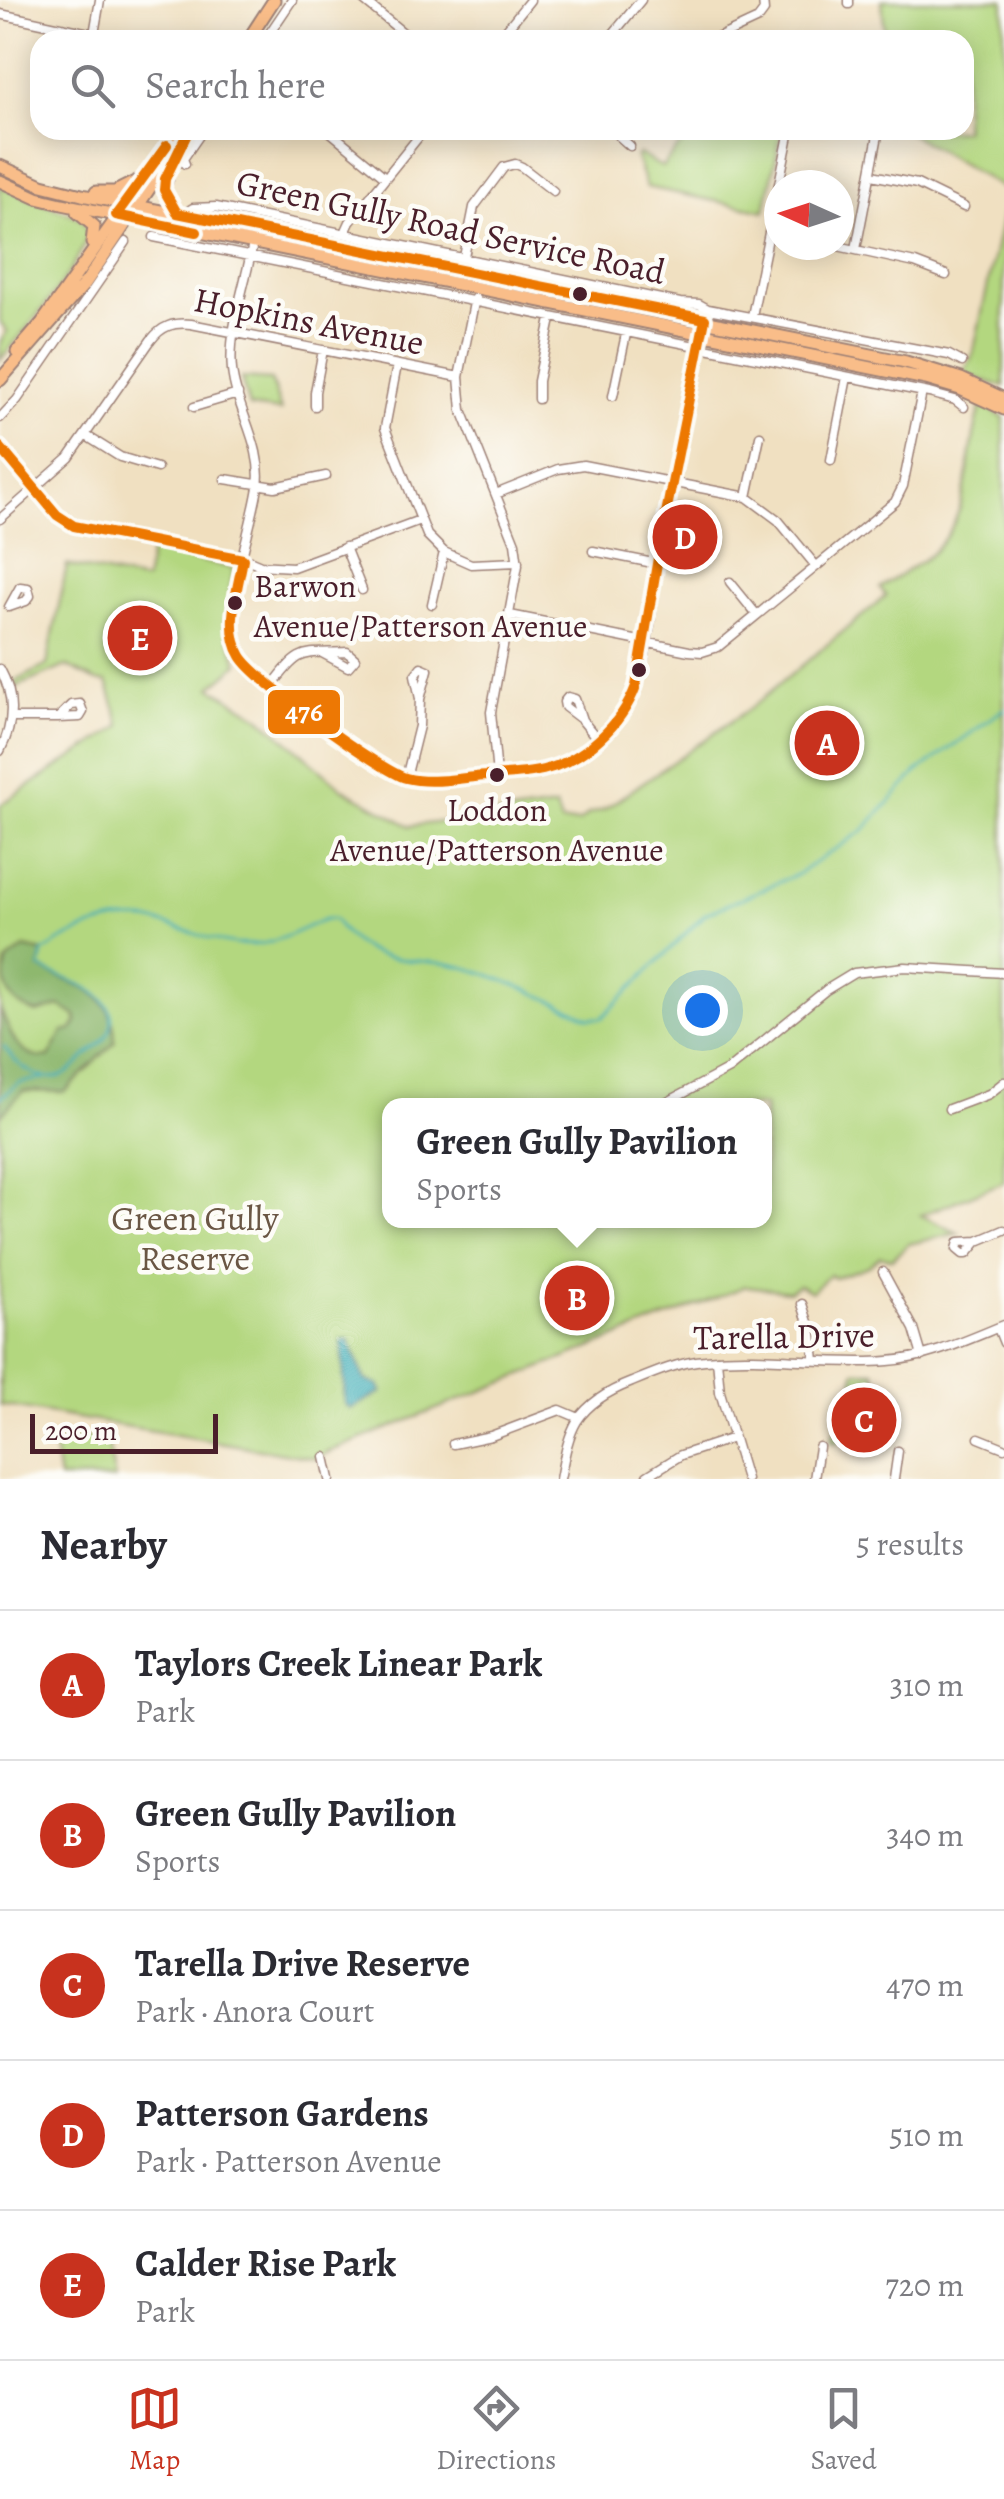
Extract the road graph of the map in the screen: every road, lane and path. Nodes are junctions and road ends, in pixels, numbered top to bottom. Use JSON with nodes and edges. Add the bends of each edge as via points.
{"nodes":[{"id":1,"x":100,"y":0,"type":"edge"},
{"id":2,"x":274,"y":0,"type":"edge"},
{"id":3,"x":292,"y":0,"type":"edge"},
{"id":4,"x":363,"y":0,"type":"edge"},
{"id":5,"x":530,"y":0,"type":"edge"},
{"id":6,"x":641,"y":0,"type":"edge"},
{"id":7,"x":763,"y":0,"type":"edge"},
{"id":8,"x":0,"y":14,"type":"edge"},
{"id":9,"x":75,"y":30,"type":"edge"},
{"id":10,"x":95,"y":30,"type":"edge"},
{"id":11,"x":254,"y":30,"type":"edge"},
{"id":12,"x":272,"y":30,"type":"edge"},
{"id":13,"x":400,"y":30,"type":"edge"},
{"id":14,"x":506,"y":30,"type":"edge"},
{"id":15,"x":616,"y":30,"type":"edge"},
{"id":16,"x":734,"y":30,"type":"edge"},
{"id":17,"x":178,"y":140,"type":"edge"},
{"id":18,"x":179,"y":140,"type":"edge"},
{"id":19,"x":181,"y":140,"type":"edge"},
{"id":20,"x":196,"y":140,"type":"edge"},
{"id":21,"x":340,"y":140,"type":"edge"},
{"id":22,"x":416,"y":140,"type":"edge"},
{"id":23,"x":623,"y":140,"type":"edge"},
{"id":24,"x":788,"y":140,"type":"edge"},
{"id":25,"x":878,"y":140,"type":"edge"},
{"id":26,"x":630,"y":146,"type":"dead end"},
{"id":27,"x":185,"y":164,"type":"dead end"},
{"id":28,"x":0,"y":166,"type":"edge"},
{"id":29,"x":784,"y":170,"type":"edge"},
{"id":30,"x":147,"y":173,"type":"junction"},
{"id":31,"x":872,"y":175,"type":"junction"},
{"id":32,"x":385,"y":177,"type":"junction"},
{"id":33,"x":0,"y":181,"type":"edge"},
{"id":34,"x":553,"y":192,"type":"dead end"},
{"id":35,"x":53,"y":195,"type":"junction"},
{"id":36,"x":131,"y":205,"type":"junction"},
{"id":37,"x":964,"y":207,"type":"dead end"},
{"id":38,"x":180,"y":214,"type":"junction"},
{"id":39,"x":123,"y":217,"type":"junction"},
{"id":40,"x":346,"y":234,"type":"junction"},
{"id":41,"x":154,"y":237,"type":"dead end"},
{"id":42,"x":126,"y":242,"type":"dead end"},
{"id":43,"x":252,"y":250,"type":"junction"},
{"id":44,"x":856,"y":250,"type":"joint"},
{"id":45,"x":464,"y":257,"type":"junction"},
{"id":46,"x":767,"y":260,"type":"edge"},
{"id":47,"x":482,"y":268,"type":"junction"},
{"id":48,"x":946,"y":276,"type":"dead end"},
{"id":49,"x":477,"y":289,"type":"junction"},
{"id":50,"x":474,"y":303,"type":"junction"},
{"id":51,"x":707,"y":314,"type":"junction"},
{"id":52,"x":752,"y":316,"type":"junction"},
{"id":53,"x":551,"y":319,"type":"junction"},
{"id":54,"x":42,"y":323,"type":"junction"},
{"id":55,"x":235,"y":332,"type":"junction"},
{"id":56,"x":626,"y":334,"type":"junction"},
{"id":57,"x":701,"y":340,"type":"junction"},
{"id":58,"x":323,"y":350,"type":"junction"},
{"id":59,"x":962,"y":362,"type":"dead end"},
{"id":60,"x":397,"y":365,"type":"junction"},
{"id":61,"x":0,"y":370,"type":"edge"},
{"id":62,"x":459,"y":377,"type":"junction"},
{"id":63,"x":847,"y":377,"type":"junction"},
{"id":64,"x":0,"y":380,"type":"edge"},
{"id":65,"x":922,"y":392,"type":"junction"},
{"id":66,"x":238,"y":394,"type":"junction"},
{"id":67,"x":613,"y":396,"type":"dead end"},
{"id":68,"x":538,"y":399,"type":"dead end"},
{"id":69,"x":1004,"y":400,"type":"edge"},
{"id":70,"x":315,"y":406,"type":"dead end"},
{"id":71,"x":194,"y":407,"type":"dead end"},
{"id":72,"x":964,"y":407,"type":"dead end"},
{"id":73,"x":1004,"y":409,"type":"edge"},
{"id":74,"x":0,"y":418,"type":"edge"},
{"id":75,"x":85,"y":435,"type":"junction"},
{"id":76,"x":760,"y":436,"type":"dead end"},
{"id":77,"x":0,"y":447,"type":"edge"},
{"id":78,"x":831,"y":460,"type":"dead end"},
{"id":79,"x":157,"y":468,"type":"dead end"},
{"id":80,"x":326,"y":476,"type":"dead end"},
{"id":81,"x":225,"y":480,"type":"dead end"},
{"id":82,"x":672,"y":482,"type":"junction"},
{"id":83,"x":258,"y":486,"type":"junction"},
{"id":84,"x":35,"y":489,"type":"junction"},
{"id":85,"x":496,"y":494,"type":"junction"},
{"id":86,"x":747,"y":497,"type":"junction"},
{"id":87,"x":0,"y":519,"type":"edge"},
{"id":88,"x":420,"y":520,"type":"junction"},
{"id":89,"x":346,"y":547,"type":"junction"},
{"id":90,"x":593,"y":551,"type":"dead end"},
{"id":91,"x":444,"y":552,"type":"junction"},
{"id":92,"x":243,"y":561,"type":"junction"},
{"id":93,"x":518,"y":562,"type":"junction"},
{"id":94,"x":658,"y":564,"type":"junction"},
{"id":95,"x":816,"y":566,"type":"junction"},
{"id":96,"x":730,"y":582,"type":"dead end"},
{"id":97,"x":362,"y":590,"type":"dead end"},
{"id":98,"x":432,"y":604,"type":"dead end"},
{"id":99,"x":9,"y":607,"type":"dead end"},
{"id":100,"x":0,"y":614,"type":"edge"},
{"id":101,"x":756,"y":614,"type":"junction"},
{"id":102,"x":510,"y":615,"type":"junction"},
{"id":103,"x":645,"y":643,"type":"junction"},
{"id":104,"x":322,"y":653,"type":"dead end"},
{"id":105,"x":0,"y":669,"type":"edge"},
{"id":106,"x":272,"y":686,"type":"junction"},
{"id":107,"x":420,"y":700,"type":"dead end"},
{"id":108,"x":11,"y":718,"type":"junction"},
{"id":109,"x":58,"y":718,"type":"dead end"},
{"id":110,"x":582,"y":720,"type":"dead end"},
{"id":111,"x":599,"y":740,"type":"junction"},
{"id":112,"x":0,"y":751,"type":"edge"},
{"id":113,"x":497,"y":774,"type":"junction"},
{"id":114,"x":406,"y":778,"type":"junction"},
{"id":115,"x":1004,"y":972,"type":"edge"},
{"id":116,"x":1004,"y":1082,"type":"edge"},
{"id":117,"x":675,"y":1098,"type":"edge"},
{"id":118,"x":949,"y":1110,"type":"dead end"},
{"id":119,"x":1004,"y":1230,"type":"edge"},
{"id":120,"x":978,"y":1240,"type":"dead end"},
{"id":121,"x":883,"y":1272,"type":"dead end"},
{"id":122,"x":802,"y":1304,"type":"dead end"},
{"id":123,"x":1001,"y":1326,"type":"edge"},
{"id":124,"x":1004,"y":1342,"type":"edge"},
{"id":125,"x":922,"y":1356,"type":"junction"},
{"id":126,"x":717,"y":1359,"type":"junction"},
{"id":127,"x":815,"y":1360,"type":"junction"},
{"id":128,"x":579,"y":1418,"type":"junction"},
{"id":129,"x":733,"y":1438,"type":"junction"},
{"id":130,"x":978,"y":1438,"type":"dead end"},
{"id":131,"x":453,"y":1444,"type":"dead end"},
{"id":132,"x":819,"y":1447,"type":"dead end"},
{"id":133,"x":1004,"y":1448,"type":"edge"},
{"id":134,"x":898,"y":1450,"type":"dead end"},
{"id":135,"x":325,"y":1457,"type":"dead end"},
{"id":136,"x":647,"y":1476,"type":"dead end"},
{"id":137,"x":330,"y":1479,"type":"edge"},
{"id":138,"x":560,"y":1479,"type":"edge"},
{"id":139,"x":746,"y":1479,"type":"edge"},
{"id":140,"x":814,"y":1479,"type":"edge"},
{"id":141,"x":894,"y":1479,"type":"edge"}],
"edges":[{"from":1,"to":10,"type":"street"},
{"from":2,"to":11,"type":"main road"},
{"from":3,"to":12,"type":"street"},
{"from":4,"to":13,"type":"street"},
{"from":5,"to":14,"type":"street"},
{"from":6,"to":15,"type":"street"},
{"from":7,"to":16,"type":"street","via":[[758,19]]},
{"from":8,"to":9,"type":"street"},
{"from":17,"to":30,"type":"main road"},
{"from":18,"to":36,"type":"main road"},
{"from":19,"to":38,"type":"main road","via":[[164,184]]},
{"from":20,"to":27,"type":"street"},
{"from":21,"to":32,"type":"street"},
{"from":22,"to":32,"type":"street"},
{"from":23,"to":26,"type":"street"},
{"from":24,"to":29,"type":"street"},
{"from":25,"to":31,"type":"street"},
{"from":28,"to":35,"type":"main road"},
{"from":30,"to":35,"type":"main road","via":[[114,192]]},
{"from":30,"to":36,"type":"main road"},
{"from":31,"to":37,"type":"street","via":[[916,184]]},
{"from":31,"to":44,"type":"street"},
{"from":32,"to":40,"type":"street"},
{"from":33,"to":35,"type":"main road"},
{"from":34,"to":45,"type":"street","via":[[522,167],[504,167],[474,206]]},
{"from":35,"to":36,"type":"main road"},
{"from":35,"to":39,"type":"main road"},
{"from":35,"to":54,"type":"main road","via":[[88,218],[96,234]]},
{"from":36,"to":38,"type":"main road"},
{"from":36,"to":39,"type":"main road"},
{"from":38,"to":40,"type":"street","name":"Green Gully Road Service Road","via":[[206,206]]},
{"from":38,"to":47,"type":"main road"},
{"from":39,"to":43,"type":"main road"},
{"from":39,"to":54,"type":"main road"},
{"from":39,"to":64,"type":"main road","via":[[71,302]]},
{"from":40,"to":45,"type":"street","name":"Green Gully Road Service Road"},
{"from":41,"to":43,"type":"street","name":"Green Gully Road Service Road"},
{"from":42,"to":74,"type":"street"},
{"from":43,"to":49,"type":"main road"},
{"from":43,"to":50,"type":"street","name":"Green Gully Road Service Road"},
{"from":43,"to":55,"type":"street"},
{"from":44,"to":48,"type":"street"},
{"from":45,"to":47,"type":"street","name":"Green Gully Road Service Road"},
{"from":46,"to":52,"type":"street"},
{"from":47,"to":49,"type":"main road"},
{"from":47,"to":51,"type":"main road"},
{"from":49,"to":50,"type":"street"},
{"from":49,"to":57,"type":"main road"},
{"from":50,"to":53,"type":"street","name":"Green Gully Road Service Road"},
{"from":50,"to":62,"type":"street"},
{"from":51,"to":52,"type":"street","name":"Green Gully Road Service Road"},
{"from":51,"to":57,"type":"main road"},
{"from":51,"to":69,"type":"main road","via":[[906,362]]},
{"from":52,"to":59,"type":"street","name":"Green Gully Road Service Road"},
{"from":53,"to":56,"type":"street","name":"Green Gully Road Service Road"},
{"from":53,"to":68,"type":"street"},
{"from":54,"to":61,"type":"main road"},
{"from":55,"to":58,"type":"street","name":"Hopkins Avenue"},
{"from":55,"to":66,"type":"street"},
{"from":55,"to":75,"type":"street","name":"Hopkins Avenue","via":[[183,323],[162,328]]},
{"from":56,"to":57,"type":"street","name":"Green Gully Road Service Road"},
{"from":56,"to":67,"type":"street"},
{"from":57,"to":63,"type":"street","name":"Green Gully Road Service Road"},
{"from":57,"to":73,"type":"main road","via":[[946,384]]},
{"from":57,"to":82,"type":"street"},
{"from":58,"to":60,"type":"street","name":"Hopkins Avenue"},
{"from":58,"to":70,"type":"street"},
{"from":60,"to":62,"type":"street","name":"Hopkins Avenue"},
{"from":60,"to":88,"type":"street","via":[[385,428]]},
{"from":62,"to":85,"type":"street","via":[[462,410]]},
{"from":63,"to":65,"type":"street","name":"Green Gully Road Service Road"},
{"from":63,"to":78,"type":"street"},
{"from":65,"to":72,"type":"street","name":"Green Gully Road Service Road"},
{"from":65,"to":95,"type":"street","via":[[895,502]]},
{"from":66,"to":71,"type":"street"},
{"from":66,"to":83,"type":"street","via":[[258,460]]},
{"from":75,"to":79,"type":"street","via":[[113,454]]},
{"from":75,"to":84,"type":"street","name":"Hopkins Avenue"},
{"from":76,"to":86,"type":"street"},
{"from":77,"to":84,"type":"street"},
{"from":80,"to":83,"type":"street"},
{"from":81,"to":83,"type":"street"},
{"from":82,"to":85,"type":"street","via":[[570,466]]},
{"from":82,"to":86,"type":"street"},
{"from":82,"to":94,"type":"street"},
{"from":83,"to":92,"type":"street"},
{"from":84,"to":87,"type":"street","name":"Hopkins Avenue"},
{"from":84,"to":92,"type":"street","via":[[74,526]]},
{"from":85,"to":93,"type":"street"},
{"from":86,"to":95,"type":"street","via":[[778,520]]},
{"from":88,"to":89,"type":"street"},
{"from":88,"to":91,"type":"street"},
{"from":89,"to":92,"type":"street","via":[[293,567]]},
{"from":89,"to":97,"type":"street"},
{"from":90,"to":94,"type":"street"},
{"from":91,"to":93,"type":"street","via":[[479,566]]},
{"from":91,"to":98,"type":"street"},
{"from":92,"to":106,"type":"street","via":[[232,632],[247,664]]},
{"from":93,"to":102,"type":"street"},
{"from":94,"to":103,"type":"street"},
{"from":95,"to":101,"type":"street"},
{"from":96,"to":101,"type":"street"},
{"from":99,"to":100,"type":"street"},
{"from":101,"to":103,"type":"street","via":[[708,651]]},
{"from":102,"to":103,"type":"street"},
{"from":102,"to":113,"type":"street","via":[[491,712]]},
{"from":103,"to":111,"type":"street","via":[[629,705]]},
{"from":104,"to":106,"type":"street","via":[[297,656]]},
{"from":105,"to":108,"type":"street"},
{"from":106,"to":114,"type":"street"},
{"from":107,"to":114,"type":"street"},
{"from":108,"to":109,"type":"street"},
{"from":108,"to":112,"type":"street"},
{"from":110,"to":111,"type":"street"},
{"from":111,"to":113,"type":"street","via":[[557,766]]},
{"from":113,"to":114,"type":"street"},
{"from":115,"to":117,"type":"street","via":[[905,967],[854,973],[729,1069]]},
{"from":116,"to":118,"type":"street"},
{"from":119,"to":120,"type":"street"},
{"from":121,"to":125,"type":"street"},
{"from":122,"to":127,"type":"street"},
{"from":123,"to":124,"type":"street"},
{"from":123,"to":125,"type":"street","name":"Tarella Drive"},
{"from":125,"to":127,"type":"street","name":"Tarella Drive"},
{"from":126,"to":127,"type":"street","name":"Tarella Drive"},
{"from":126,"to":128,"type":"street","name":"Tarella Drive","via":[[628,1384]]},
{"from":126,"to":129,"type":"street"},
{"from":128,"to":131,"type":"street","via":[[556,1411]]},
{"from":128,"to":138,"type":"street"},
{"from":129,"to":136,"type":"street","via":[[680,1455]]},
{"from":129,"to":139,"type":"street"},
{"from":130,"to":133,"type":"street"},
{"from":132,"to":140,"type":"street"},
{"from":134,"to":141,"type":"street"},
{"from":135,"to":137,"type":"street"}]}
